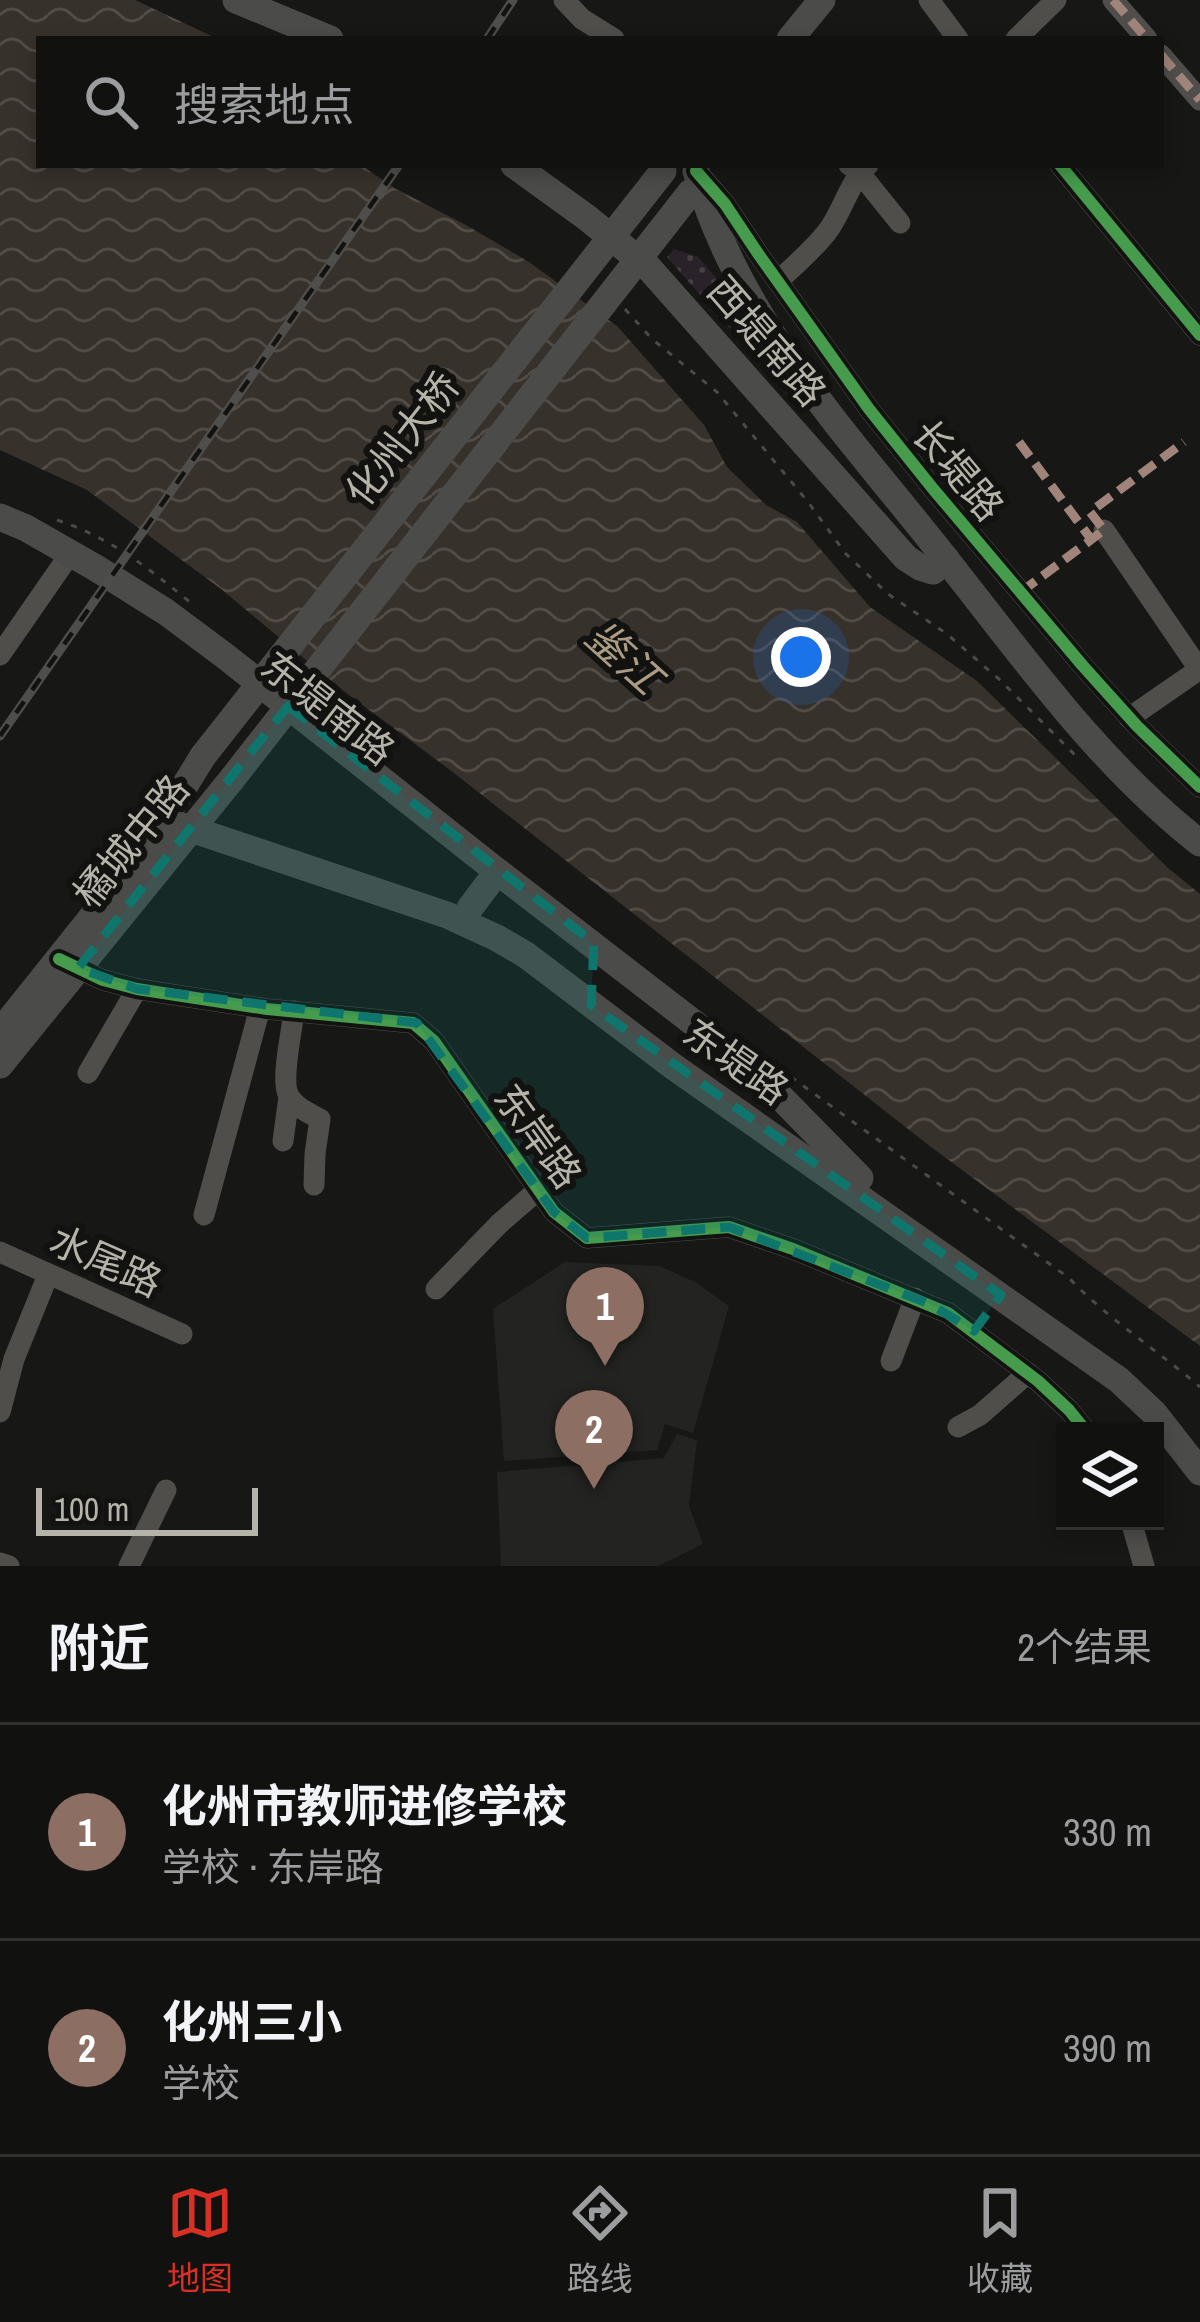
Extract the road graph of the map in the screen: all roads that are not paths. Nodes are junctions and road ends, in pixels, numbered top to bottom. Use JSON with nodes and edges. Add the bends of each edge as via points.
{"nodes":[{"id":1,"x":236,"y":0,"type":"edge"},
{"id":2,"x":564,"y":0,"type":"edge"},
{"id":3,"x":903,"y":0,"type":"edge"},
{"id":4,"x":1056,"y":0,"type":"edge"},
{"id":5,"x":1113,"y":0,"type":"edge"},
{"id":6,"x":824,"y":1,"type":"edge"},
{"id":7,"x":931,"y":3,"type":"edge"},
{"id":8,"x":323,"y":36,"type":"edge"},
{"id":9,"x":609,"y":36,"type":"edge"},
{"id":10,"x":793,"y":36,"type":"edge"},
{"id":11,"x":956,"y":36,"type":"edge"},
{"id":12,"x":1019,"y":36,"type":"edge"},
{"id":13,"x":1144,"y":36,"type":"edge"},
{"id":14,"x":1164,"y":58,"type":"edge"},
{"id":15,"x":1200,"y":100,"type":"edge"},
{"id":16,"x":518,"y":168,"type":"edge"},
{"id":17,"x":858,"y":168,"type":"edge"},
{"id":18,"x":859,"y":168,"type":"edge"},
{"id":19,"x":1062,"y":168,"type":"edge"},
{"id":20,"x":684,"y":173,"type":"edge"},
{"id":21,"x":900,"y":224,"type":"dead end"},
{"id":22,"x":778,"y":281,"type":"junction"},
{"id":23,"x":1200,"y":335,"type":"edge"},
{"id":24,"x":0,"y":517,"type":"edge"},
{"id":25,"x":1103,"y":530,"type":"dead end"},
{"id":26,"x":0,"y":534,"type":"edge"},
{"id":27,"x":946,"y":559,"type":"junction"},
{"id":28,"x":66,"y":560,"type":"junction"},
{"id":29,"x":0,"y":655,"type":"edge"},
{"id":30,"x":1200,"y":669,"type":"edge"},
{"id":31,"x":1130,"y":718,"type":"junction"},
{"id":32,"x":203,"y":756,"type":"joint"},
{"id":33,"x":232,"y":779,"type":"joint"},
{"id":34,"x":1200,"y":787,"type":"edge"},
{"id":35,"x":182,"y":818,"type":"junction"},
{"id":36,"x":1200,"y":843,"type":"edge"},
{"id":37,"x":488,"y":884,"type":"junction"},
{"id":38,"x":470,"y":908,"type":"junction"},
{"id":39,"x":68,"y":964,"type":"junction"},
{"id":40,"x":593,"y":975,"type":"junction"},
{"id":41,"x":137,"y":989,"type":"junction"},
{"id":42,"x":260,"y":1008,"type":"junction"},
{"id":43,"x":294,"y":1011,"type":"junction"},
{"id":44,"x":0,"y":1032,"type":"edge"},
{"id":45,"x":0,"y":1065,"type":"edge"},
{"id":46,"x":88,"y":1073,"type":"dead end"},
{"id":47,"x":289,"y":1097,"type":"junction"},
{"id":48,"x":283,"y":1141,"type":"dead end"},
{"id":49,"x":860,"y":1178,"type":"junction"},
{"id":50,"x":314,"y":1185,"type":"dead end"},
{"id":51,"x":538,"y":1190,"type":"junction"},
{"id":52,"x":204,"y":1215,"type":"dead end"},
{"id":53,"x":0,"y":1252,"type":"edge"},
{"id":54,"x":48,"y":1275,"type":"junction"},
{"id":55,"x":436,"y":1289,"type":"dead end"},
{"id":56,"x":1001,"y":1295,"type":"junction"},
{"id":57,"x":915,"y":1298,"type":"junction"},
{"id":58,"x":974,"y":1331,"type":"junction"},
{"id":59,"x":182,"y":1334,"type":"dead end"},
{"id":60,"x":891,"y":1361,"type":"dead end"},
{"id":61,"x":1028,"y":1373,"type":"junction"},
{"id":62,"x":0,"y":1412,"type":"edge"},
{"id":63,"x":1079,"y":1422,"type":"edge"},
{"id":64,"x":958,"y":1427,"type":"dead end"},
{"id":65,"x":1200,"y":1444,"type":"edge"},
{"id":66,"x":1200,"y":1472,"type":"edge"},
{"id":67,"x":166,"y":1490,"type":"dead end"},
{"id":68,"x":1134,"y":1530,"type":"edge"},
{"id":69,"x":0,"y":1563,"type":"edge"},
{"id":70,"x":9,"y":1566,"type":"edge"},
{"id":71,"x":129,"y":1566,"type":"edge"},
{"id":72,"x":1144,"y":1566,"type":"edge"}],
"edges":[{"from":1,"to":8,"type":"main road"},
{"from":2,"to":9,"type":"street"},
{"from":3,"to":7,"type":"street"},
{"from":4,"to":12,"type":"street"},
{"from":5,"to":13,"type":"street"},
{"from":6,"to":10,"type":"main road"},
{"from":7,"to":11,"type":"street"},
{"from":14,"to":15,"type":"street"},
{"from":16,"to":27,"type":"main road","name":"西堤南路","via":[[648,267],[906,558],[933,571]]},
{"from":17,"to":22,"type":"street","via":[[826,234]]},
{"from":18,"to":21,"type":"street"},
{"from":19,"to":23,"type":"street"},
{"from":20,"to":22,"type":"street","name":"长堤路","via":[[725,204]]},
{"from":20,"to":27,"type":"main road","via":[[777,342]]},
{"from":20,"to":32,"type":"main road","name":"化州大桥","bridge":true},
{"from":20,"to":33,"type":"main road","name":"化州大桥","bridge":true},
{"from":22,"to":31,"type":"street","name":"长堤路","via":[[882,425]]},
{"from":24,"to":28,"type":"main road","name":"东堤南路"},
{"from":25,"to":30,"type":"street"},
{"from":26,"to":28,"type":"main road","name":"东堤南路"},
{"from":27,"to":36,"type":"main road","via":[[1080,725]]},
{"from":28,"to":29,"type":"street"},
{"from":28,"to":37,"type":"main road","name":"东堤南路"},
{"from":28,"to":40,"type":"main road","name":"东堤南路","via":[[166,612],[225,656],[493,868]]},
{"from":30,"to":31,"type":"street"},
{"from":31,"to":34,"type":"street","name":"长堤路"},
{"from":32,"to":35,"type":"main road","name":"橘城中路"},
{"from":33,"to":35,"type":"main road","name":"橘城中路"},
{"from":35,"to":38,"type":"main road","name":"东堤路"},
{"from":35,"to":39,"type":"main road","name":"橘城中路","via":[[144,852]]},
{"from":35,"to":40,"type":"main road","name":"东堤路"},
{"from":37,"to":38,"type":"main road"},
{"from":37,"to":40,"type":"main road","name":"东堤南路"},
{"from":38,"to":40,"type":"main road","name":"东堤路"},
{"from":39,"to":41,"type":"street","name":"东岸路"},
{"from":39,"to":44,"type":"main road","name":"橘城中路"},
{"from":39,"to":45,"type":"main road","name":"橘城中路"},
{"from":40,"to":49,"type":"main road","name":"东堤路","via":[[683,1054]]},
{"from":40,"to":49,"type":"main road","via":[[752,1067]]},
{"from":40,"to":56,"type":"main road","name":"东堤路","via":[[692,1079]]},
{"from":41,"to":42,"type":"street","name":"东岸路"},
{"from":41,"to":46,"type":"street"},
{"from":42,"to":43,"type":"street","name":"东岸路"},
{"from":42,"to":52,"type":"street"},
{"from":43,"to":47,"type":"street"},
{"from":43,"to":51,"type":"street","name":"东岸路","via":[[419,1025]]},
{"from":47,"to":48,"type":"street"},
{"from":47,"to":50,"type":"street","via":[[320,1119]]},
{"from":49,"to":65,"type":"main road","name":"东堤路","via":[[1129,1368]]},
{"from":51,"to":55,"type":"street"},
{"from":51,"to":57,"type":"street","name":"东岸路","via":[[587,1238],[729,1227]]},
{"from":53,"to":54,"type":"street","name":"水尾路"},
{"from":54,"to":59,"type":"street","name":"水尾路"},
{"from":54,"to":62,"type":"street"},
{"from":56,"to":58,"type":"street"},
{"from":56,"to":66,"type":"main road","name":"东堤路","via":[[1137,1395]]},
{"from":57,"to":58,"type":"street","name":"东岸路"},
{"from":57,"to":60,"type":"street"},
{"from":58,"to":61,"type":"street","name":"东岸路"},
{"from":61,"to":63,"type":"street","name":"东岸路"},
{"from":61,"to":64,"type":"street"},
{"from":67,"to":71,"type":"street"},
{"from":68,"to":72,"type":"street"},
{"from":69,"to":70,"type":"street"}]}
